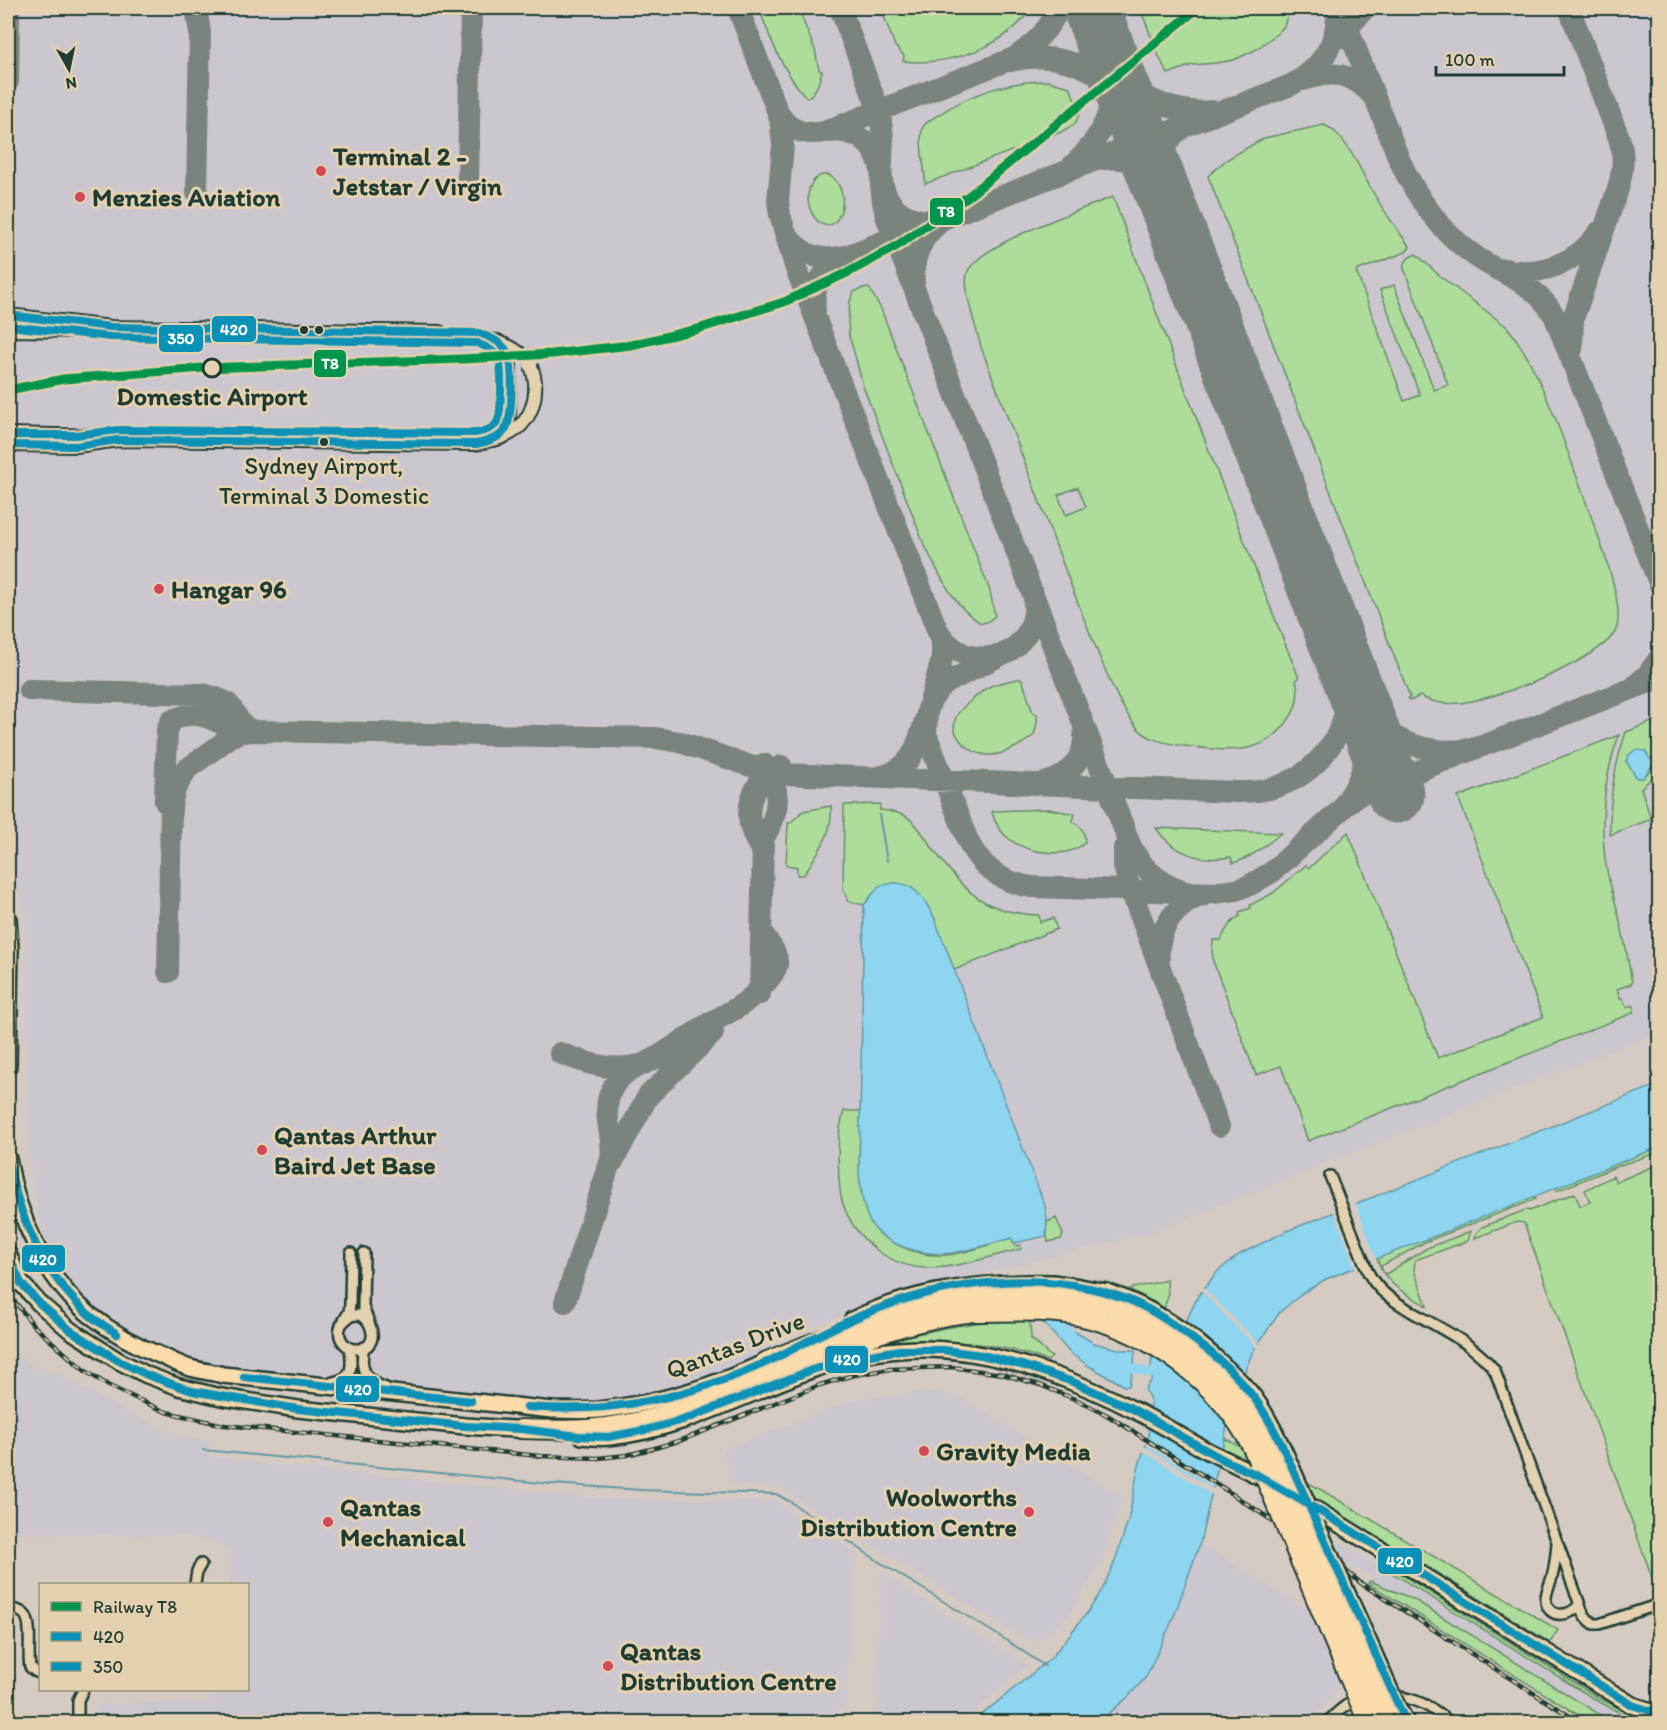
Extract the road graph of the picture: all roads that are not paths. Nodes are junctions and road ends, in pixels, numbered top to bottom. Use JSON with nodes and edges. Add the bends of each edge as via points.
{"nodes":[{"id":1,"x":8,"y":315,"type":"edge"},
{"id":2,"x":8,"y":330,"type":"edge"},
{"id":3,"x":8,"y":434,"type":"edge"},
{"id":4,"x":8,"y":445,"type":"edge"},
{"id":5,"x":8,"y":918,"type":"edge"},
{"id":6,"x":8,"y":1066,"type":"edge"},
{"id":7,"x":8,"y":1160,"type":"edge"},
{"id":8,"x":1330,"y":1176,"type":"dead end"},
{"id":9,"x":8,"y":1254,"type":"edge"},
{"id":10,"x":971,"y":1299,"type":"junction"},
{"id":11,"x":344,"y":1320,"type":"junction"},
{"id":12,"x":369,"y":1322,"type":"junction"},
{"id":13,"x":364,"y":1347,"type":"junction"},
{"id":14,"x":350,"y":1348,"type":"junction"},
{"id":15,"x":765,"y":1362,"type":"joint"},
{"id":16,"x":311,"y":1384,"type":"junction"},
{"id":17,"x":409,"y":1394,"type":"junction"},
{"id":18,"x":522,"y":1429,"type":"junction"},
{"id":19,"x":1557,"y":1541,"type":"junction"},
{"id":20,"x":201,"y":1564,"type":"dead end"},
{"id":21,"x":195,"y":1583,"type":"edge"},
{"id":22,"x":1659,"y":1604,"type":"edge"},
{"id":23,"x":1579,"y":1605,"type":"junction"},
{"id":24,"x":8,"y":1609,"type":"edge"},
{"id":25,"x":39,"y":1673,"type":"edge"},
{"id":26,"x":82,"y":1691,"type":"edge"},
{"id":27,"x":1659,"y":1714,"type":"edge"},
{"id":28,"x":1379,"y":1718,"type":"edge"},
{"id":29,"x":78,"y":1722,"type":"edge"},
{"id":30,"x":1327,"y":1722,"type":"edge"},
{"id":31,"x":1406,"y":1722,"type":"edge"},
{"id":32,"x":1450,"y":1722,"type":"edge"},
{"id":33,"x":1651,"y":1722,"type":"edge"}],
"edges":[{"from":1,"to":4,"type":"street","via":[[103,327],[479,333],[499,342],[508,355],[510,368],[509,420],[504,431],[495,438],[466,445],[125,440],[76,446]]},
{"from":2,"to":3,"type":"street","bridge":true,"via":[[473,337],[506,343],[521,354],[535,376],[536,394],[533,406],[517,429],[491,440]]},
{"from":5,"to":6,"type":"highway"},
{"from":7,"to":16,"type":"highway","name":"Qantas Drive","via":[[15,1196],[30,1235],[50,1270],[89,1314],[121,1337],[187,1367]]},
{"from":8,"to":19,"type":"street","via":[[1366,1267],[1386,1296],[1475,1350],[1491,1366]]},
{"from":9,"to":18,"type":"highway","name":"Qantas Drive","via":[[21,1283],[54,1317],[134,1369],[179,1387],[298,1409]]},
{"from":10,"to":15,"type":"highway","name":"Qantas Drive","via":[[880,1317]]},
{"from":10,"to":18,"type":"highway","name":"Qantas Drive","via":[[938,1318],[900,1328],[656,1418],[587,1430]]},
{"from":10,"to":28,"type":"highway","name":"Qantas Drive","bridge":true,"via":[[1109,1324],[1154,1346],[1212,1392],[1242,1428],[1252,1447]]},
{"from":10,"to":28,"type":"highway","bridge":true,"via":[[1029,1282],[1098,1290],[1171,1322],[1244,1384],[1284,1451]]},
{"from":11,"to":12,"type":"street","via":[[359,1316]]},
{"from":11,"to":12,"type":"street","via":[[349,1309],[351,1256],[364,1257],[363,1307]]},
{"from":11,"to":14,"type":"street","via":[[340,1337]]},
{"from":12,"to":13,"type":"street","via":[[372,1337]]},
{"from":13,"to":14,"type":"street"},
{"from":13,"to":17,"type":"street","via":[[362,1361],[368,1378]]},
{"from":14,"to":16,"type":"street","via":[[349,1374],[341,1381]]},
{"from":15,"to":17,"type":"highway","name":"Qantas Drive","via":[[661,1400],[595,1410],[552,1410]]},
{"from":16,"to":17,"type":"highway","name":"Qantas Drive"},
{"from":18,"to":27,"type":"highway","via":[[608,1437],[683,1420],[847,1359],[900,1350],[982,1355],[1073,1382],[1131,1408],[1323,1513],[1632,1705]]},
{"from":19,"to":23,"type":"street"},
{"from":19,"to":23,"type":"street","via":[[1546,1603],[1561,1615],[1573,1612]]},
{"from":20,"to":21,"type":"street"},
{"from":22,"to":23,"type":"street","via":[[1599,1624],[1584,1616]]},
{"from":24,"to":25,"type":"street","via":[[25,1615],[30,1668]]},
{"from":26,"to":29,"type":"street"},
{"from":27,"to":33,"type":"street"},
{"from":28,"to":31,"type":"highway"},
{"from":30,"to":32,"type":"street","via":[[1352,1701],[1387,1696],[1427,1705]]}]}
